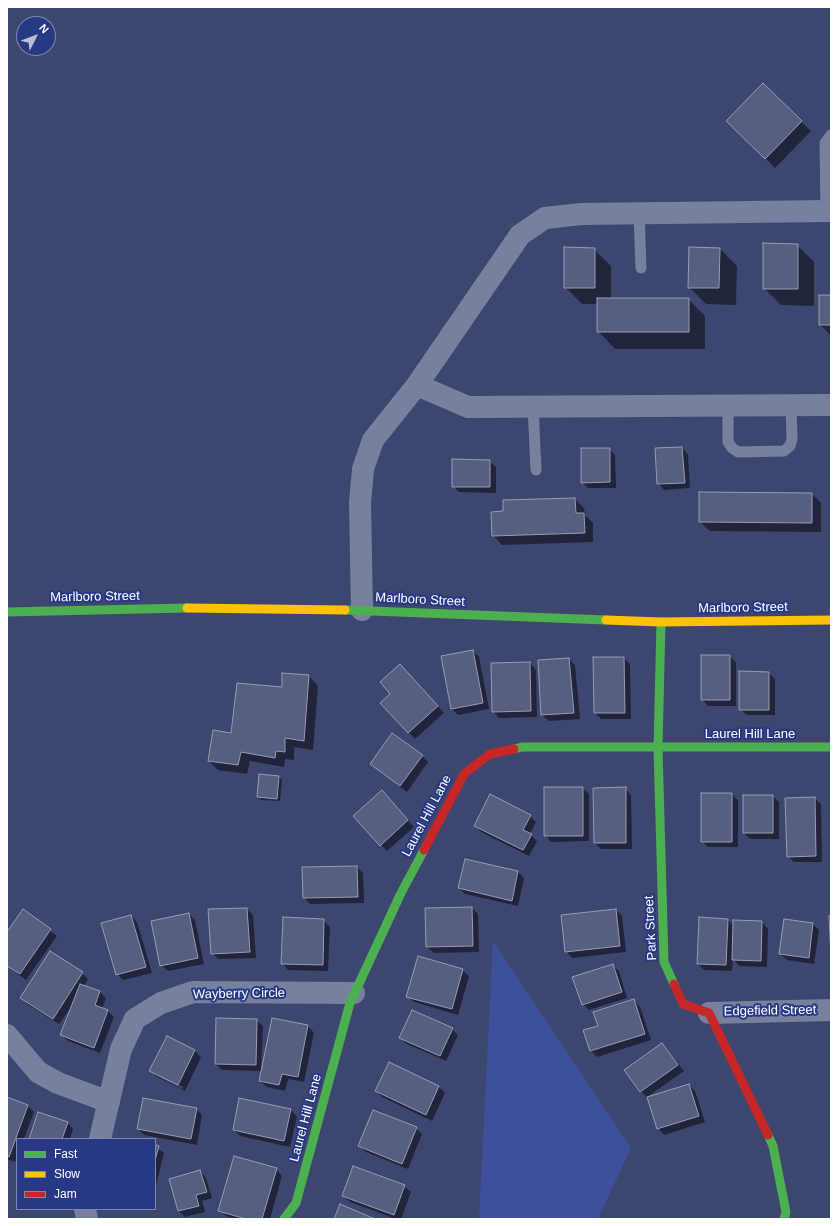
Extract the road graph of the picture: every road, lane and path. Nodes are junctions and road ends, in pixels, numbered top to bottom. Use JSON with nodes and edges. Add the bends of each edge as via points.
{"nodes":[{"id":1,"x":831,"y":135,"type":"edge"},
{"id":2,"x":829,"y":212,"type":"edge"},
{"id":3,"x":639,"y":213,"type":"junction"},
{"id":4,"x":641,"y":268,"type":"dead end"},
{"id":5,"x":417,"y":385,"type":"junction"},
{"id":6,"x":791,"y":405,"type":"junction"},
{"id":7,"x":831,"y":405,"type":"edge"},
{"id":8,"x":533,"y":406,"type":"junction"},
{"id":9,"x":728,"y":406,"type":"junction"},
{"id":10,"x":536,"y":470,"type":"dead end"},
{"id":11,"x":362,"y":610,"type":"junction"},
{"id":12,"x":7,"y":612,"type":"edge"},
{"id":13,"x":831,"y":620,"type":"edge"},
{"id":14,"x":661,"y":622,"type":"junction"},
{"id":15,"x":831,"y":747,"type":"edge"},
{"id":16,"x":658,"y":748,"type":"junction"},
{"id":17,"x":354,"y":994,"type":"junction"},
{"id":18,"x":831,"y":1010,"type":"edge"},
{"id":19,"x":709,"y":1013,"type":"junction"},
{"id":20,"x":7,"y":1035,"type":"edge"},
{"id":21,"x":109,"y":1102,"type":"junction"},
{"id":22,"x":100,"y":1138,"type":"edge"},
{"id":23,"x":284,"y":1219,"type":"edge"},
{"id":24,"x":784,"y":1219,"type":"edge"}],
"edges":[{"from":1,"to":2,"type":"lane","via":[[825,143]]},
{"from":2,"to":3,"type":"street"},
{"from":3,"to":4,"type":"lane"},
{"from":3,"to":5,"type":"street","via":[[581,214],[545,218],[520,235]]},
{"from":5,"to":8,"type":"street","via":[[468,407]]},
{"from":5,"to":11,"type":"street","via":[[373,440],[363,468],[360,503]]},
{"from":6,"to":7,"type":"street"},
{"from":6,"to":9,"type":"street"},
{"from":6,"to":9,"type":"lane","via":[[790,446],[784,451],[738,452],[728,442]]},
{"from":8,"to":9,"type":"street"},
{"from":8,"to":10,"type":"lane"},
{"from":11,"to":12,"type":"street","name":"Marlboro Street","via":[[175,608]]},
{"from":11,"to":14,"type":"street","name":"Marlboro Street"},
{"from":13,"to":14,"type":"street","name":"Marlboro Street"},
{"from":14,"to":16,"type":"street","name":"Park Street"},
{"from":15,"to":16,"type":"street","name":"Laurel Hill Lane"},
{"from":16,"to":17,"type":"street","name":"Laurel Hill Lane","via":[[522,747],[490,754],[464,774],[401,893]]},
{"from":16,"to":19,"type":"street","name":"Park Street","via":[[664,962],[683,1004]]},
{"from":17,"to":21,"type":"street","name":"Wayberry Circle","via":[[193,992],[161,1003],[135,1020],[121,1049]]},
{"from":17,"to":23,"type":"street","name":"Laurel Hill Lane","via":[[296,1203]]},
{"from":18,"to":19,"type":"street","name":"Edgefield Street"},
{"from":19,"to":24,"type":"street","via":[[773,1146],[786,1212]]},
{"from":20,"to":21,"type":"street","via":[[38,1072],[58,1084]]},
{"from":21,"to":22,"type":"street","name":"Wayberry Circle"}]}
